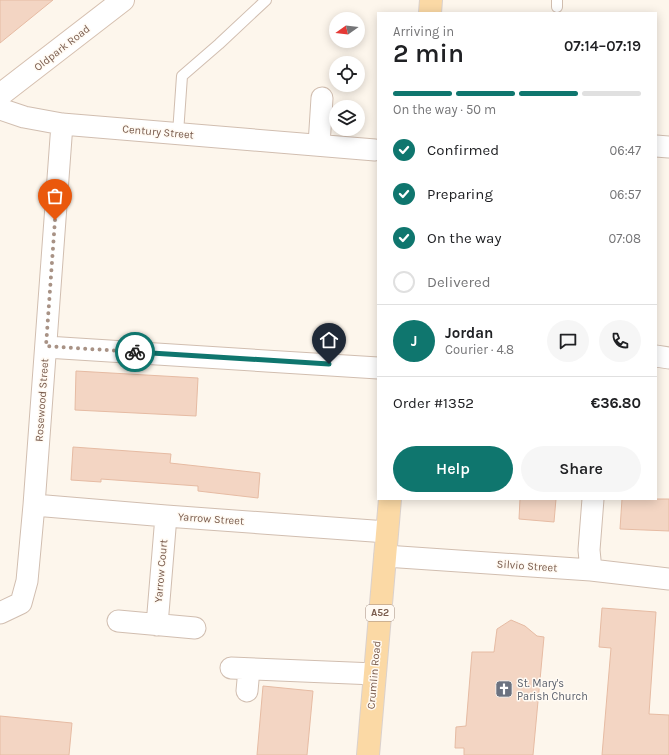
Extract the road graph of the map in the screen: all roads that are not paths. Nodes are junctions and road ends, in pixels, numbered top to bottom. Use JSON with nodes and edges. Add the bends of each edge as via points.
{"nodes":[{"id":1,"x":123,"y":0,"type":"edge"},
{"id":2,"x":266,"y":0,"type":"edge"},
{"id":3,"x":431,"y":0,"type":"edge"},
{"id":4,"x":430,"y":12,"type":"edge"},
{"id":5,"x":0,"y":95,"type":"edge"},
{"id":6,"x":322,"y":98,"type":"dead end"},
{"id":7,"x":0,"y":109,"type":"edge"},
{"id":8,"x":62,"y":124,"type":"junction"},
{"id":9,"x":178,"y":133,"type":"junction"},
{"id":10,"x":319,"y":145,"type":"junction"},
{"id":11,"x":657,"y":146,"type":"edge"},
{"id":12,"x":669,"y":147,"type":"edge"},
{"id":13,"x":375,"y":150,"type":"dead end"},
{"id":14,"x":46,"y":346,"type":"junction"},
{"id":15,"x":657,"y":356,"type":"edge"},
{"id":16,"x":669,"y":358,"type":"edge"},
{"id":17,"x":377,"y":368,"type":"edge"},
{"id":18,"x":390,"y":500,"type":"edge"},
{"id":19,"x":593,"y":500,"type":"edge"},
{"id":20,"x":34,"y":505,"type":"junction"},
{"id":21,"x":166,"y":516,"type":"junction"},
{"id":22,"x":387,"y":532,"type":"junction"},
{"id":23,"x":385,"y":556,"type":"junction"},
{"id":24,"x":591,"y":570,"type":"junction"},
{"id":25,"x":669,"y":579,"type":"edge"},
{"id":26,"x":0,"y":613,"type":"edge"},
{"id":27,"x":118,"y":621,"type":"dead end"},
{"id":28,"x":157,"y":625,"type":"junction"},
{"id":29,"x":195,"y":628,"type":"dead end"},
{"id":30,"x":375,"y":674,"type":"junction"},
{"id":31,"x":247,"y":691,"type":"dead end"},
{"id":32,"x":368,"y":755,"type":"edge"}],
"edges":[{"from":1,"to":5,"type":"main road","name":"Oldpark Road"},
{"from":2,"to":9,"type":"lane","via":[[182,76]]},
{"from":3,"to":4,"type":"main road"},
{"from":6,"to":10,"type":"street"},
{"from":7,"to":8,"type":"street","name":"Century Street","via":[[24,117]]},
{"from":8,"to":9,"type":"street","name":"Century Street"},
{"from":8,"to":14,"type":"street","name":"Rosewood Street"},
{"from":9,"to":10,"type":"street","name":"Century Street"},
{"from":10,"to":13,"type":"street","name":"Century Street"},
{"from":11,"to":12,"type":"street"},
{"from":14,"to":17,"type":"street"},
{"from":14,"to":20,"type":"street","name":"Rosewood Street"},
{"from":15,"to":16,"type":"street"},
{"from":18,"to":22,"type":"main road","name":"Crumlin Road","number":"A52"},
{"from":19,"to":24,"type":"street","via":[[589,550]]},
{"from":20,"to":21,"type":"street","name":"Yarrow Street"},
{"from":20,"to":26,"type":"street","name":"Rosewood Street","via":[[27,580],[21,603]]},
{"from":21,"to":22,"type":"street","name":"Yarrow Street"},
{"from":21,"to":28,"type":"street","name":"Yarrow Court"},
{"from":22,"to":23,"type":"main road","name":"Crumlin Road","number":"A52"},
{"from":23,"to":24,"type":"street","name":"Silvio Street"},
{"from":23,"to":30,"type":"main road","name":"Crumlin Road","number":"A52"},
{"from":24,"to":25,"type":"street","name":"Silvio Street"},
{"from":27,"to":28,"type":"street"},
{"from":28,"to":29,"type":"street"},
{"from":30,"to":31,"type":"street","via":[[240,669]]},
{"from":30,"to":32,"type":"main road","name":"Crumlin Road","number":"A52"}]}
